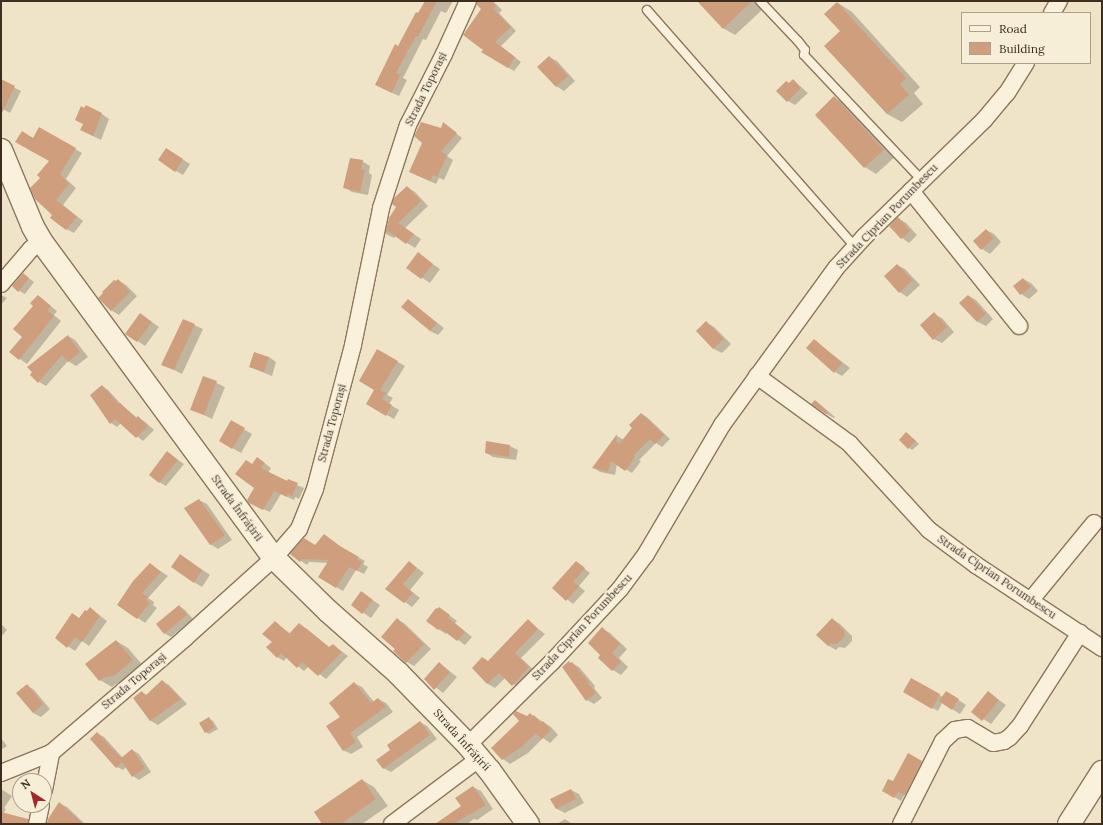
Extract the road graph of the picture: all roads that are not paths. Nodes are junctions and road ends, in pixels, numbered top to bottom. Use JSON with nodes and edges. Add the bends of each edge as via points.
{"nodes":[{"id":1,"x":468,"y":1,"type":"edge"},
{"id":2,"x":760,"y":1,"type":"edge"},
{"id":3,"x":647,"y":10,"type":"dead end"},
{"id":4,"x":1025,"y":64,"type":"edge"},
{"id":5,"x":3,"y":164,"type":"edge"},
{"id":6,"x":916,"y":185,"type":"junction"},
{"id":7,"x":41,"y":241,"type":"junction"},
{"id":8,"x":855,"y":247,"type":"junction"},
{"id":9,"x":1,"y":284,"type":"edge"},
{"id":10,"x":1019,"y":326,"type":"dead end"},
{"id":11,"x":757,"y":376,"type":"junction"},
{"id":12,"x":1094,"y":523,"type":"dead end"},
{"id":13,"x":274,"y":558,"type":"junction"},
{"id":14,"x":1030,"y":601,"type":"junction"},
{"id":15,"x":1080,"y":633,"type":"junction"},
{"id":16,"x":1102,"y":648,"type":"edge"},
{"id":17,"x":51,"y":752,"type":"junction"},
{"id":18,"x":474,"y":752,"type":"junction"},
{"id":19,"x":1102,"y":772,"type":"edge"},
{"id":20,"x":1,"y":773,"type":"edge"},
{"id":21,"x":47,"y":773,"type":"edge"},
{"id":22,"x":39,"y":813,"type":"edge"},
{"id":23,"x":37,"y":824,"type":"edge"},
{"id":24,"x":392,"y":824,"type":"edge"},
{"id":25,"x":528,"y":824,"type":"edge"},
{"id":26,"x":901,"y":824,"type":"edge"},
{"id":27,"x":1069,"y":824,"type":"edge"}],
"edges":[{"from":1,"to":13,"type":"street","name":"Strada Toporași","via":[[408,125],[381,208],[353,345],[315,489],[300,530]]},
{"from":2,"to":6,"type":"lane","via":[[798,41],[805,50],[804,55]]},
{"from":3,"to":8,"type":"lane"},
{"from":4,"to":6,"type":"street","name":"Strada Ciprian Porumbescu","via":[[1007,93],[989,114]]},
{"from":5,"to":7,"type":"main road","name":"Strada Înfrățirii"},
{"from":6,"to":8,"type":"street","name":"Strada Ciprian Porumbescu"},
{"from":6,"to":10,"type":"street"},
{"from":7,"to":9,"type":"street"},
{"from":7,"to":13,"type":"main road","name":"Strada Înfrățirii"},
{"from":8,"to":11,"type":"street","name":"Strada Ciprian Porumbescu","via":[[836,268]]},
{"from":11,"to":14,"type":"street","name":"Strada Ciprian Porumbescu","via":[[849,443],[929,530]]},
{"from":11,"to":18,"type":"street","name":"Strada Ciprian Porumbescu","via":[[700,460],[646,554],[620,589],[551,663]]},
{"from":12,"to":14,"type":"street"},
{"from":13,"to":17,"type":"street","name":"Strada Toporași"},
{"from":13,"to":18,"type":"main road","name":"Strada Înfrățirii","via":[[328,611],[398,673]]},
{"from":14,"to":15,"type":"street","name":"Strada Ciprian Porumbescu"},
{"from":15,"to":16,"type":"street","name":"Strada Ciprian Porumbescu"},
{"from":15,"to":26,"type":"street","via":[[1020,726],[1004,741],[993,743],[968,728],[955,730],[943,741]]},
{"from":17,"to":20,"type":"street","name":"Strada Toporași"},
{"from":17,"to":21,"type":"street"},
{"from":18,"to":24,"type":"street","name":"Strada Ciprian Porumbescu"},
{"from":18,"to":25,"type":"main road","name":"Strada Înfrățirii"},
{"from":19,"to":27,"type":"main road"},
{"from":22,"to":23,"type":"street"}]}
